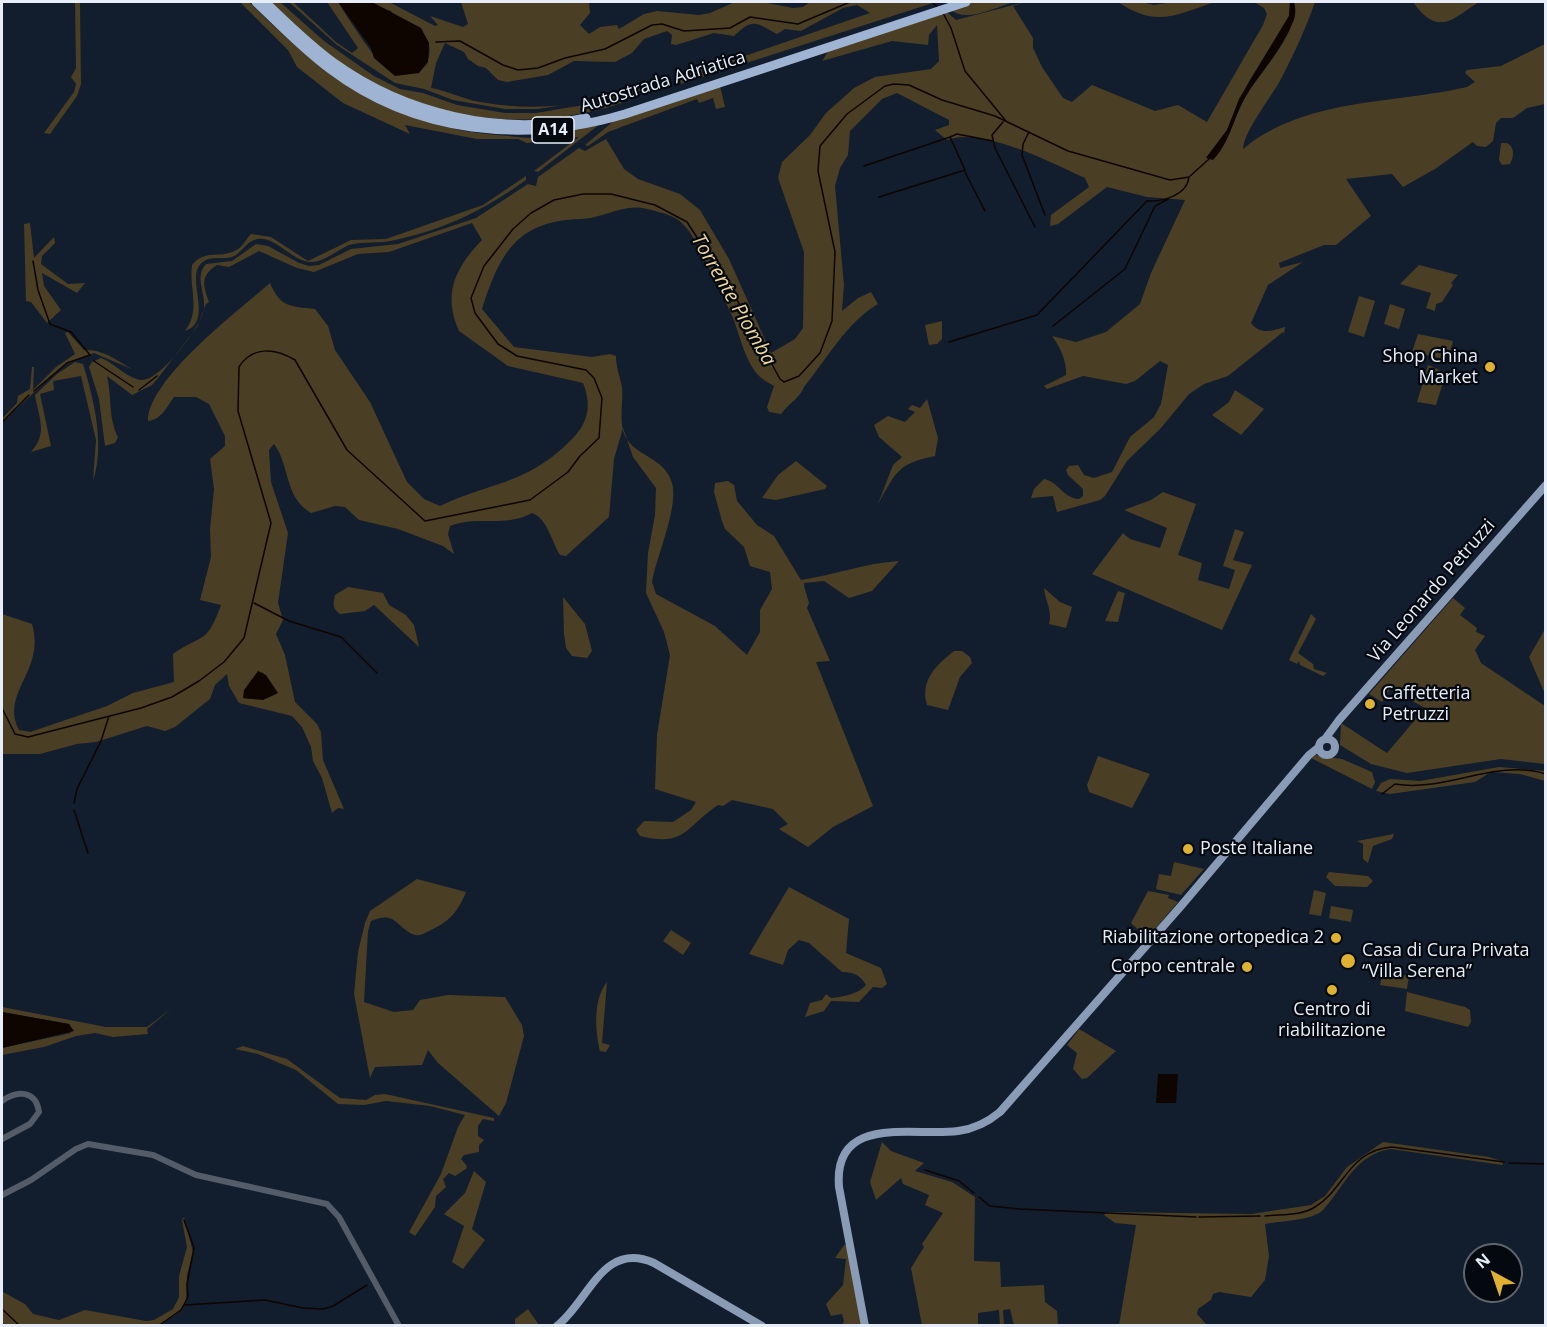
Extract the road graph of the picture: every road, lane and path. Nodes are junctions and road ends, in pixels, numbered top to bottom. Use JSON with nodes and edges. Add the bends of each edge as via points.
{"nodes":[{"id":1,"x":256,"y":2,"type":"edge"},
{"id":2,"x":266,"y":2,"type":"edge"},
{"id":3,"x":950,"y":2,"type":"edge"},
{"id":4,"x":966,"y":2,"type":"edge"},
{"id":5,"x":876,"y":28,"type":"junction"},
{"id":6,"x":1545,"y":485,"type":"edge"},
{"id":7,"x":2,"y":1101,"type":"edge"},
{"id":8,"x":2,"y":1139,"type":"edge"},
{"id":9,"x":2,"y":1195,"type":"edge"},
{"id":10,"x":399,"y":1326,"type":"edge"},
{"id":11,"x":557,"y":1326,"type":"edge"},
{"id":12,"x":762,"y":1326,"type":"edge"},
{"id":13,"x":865,"y":1326,"type":"edge"}],
"edges":[{"from":1,"to":5,"type":"highway","name":"Autostrada Adriatica","number":"A14","via":[[313,56],[360,89],[426,118],[502,131],[560,129],[610,118]]},
{"from":2,"to":5,"type":"highway","name":"Autostrada Adriatica","number":"A14","via":[[324,56],[379,90],[453,116],[518,124],[572,121],[616,111]]},
{"from":3,"to":5,"type":"highway","name":"Autostrada Adriatica","number":"A14"},
{"from":4,"to":5,"type":"highway","name":"Autostrada Adriatica","number":"A14"},
{"from":6,"to":13,"type":"main road","name":"Via Leonardo Petruzzi","via":[[1342,718],[1325,745],[1301,765],[1008,1104],[978,1125],[950,1131],[870,1134],[858,1141],[843,1159],[839,1182]]},
{"from":7,"to":8,"type":"street","via":[[17,1093],[28,1094],[38,1104],[39,1112],[30,1124]]},
{"from":9,"to":10,"type":"street","via":[[88,1144],[153,1155],[196,1175],[327,1204],[339,1218]]},
{"from":11,"to":12,"type":"main road","via":[[604,1270],[617,1261],[636,1258],[654,1263]]}]}
